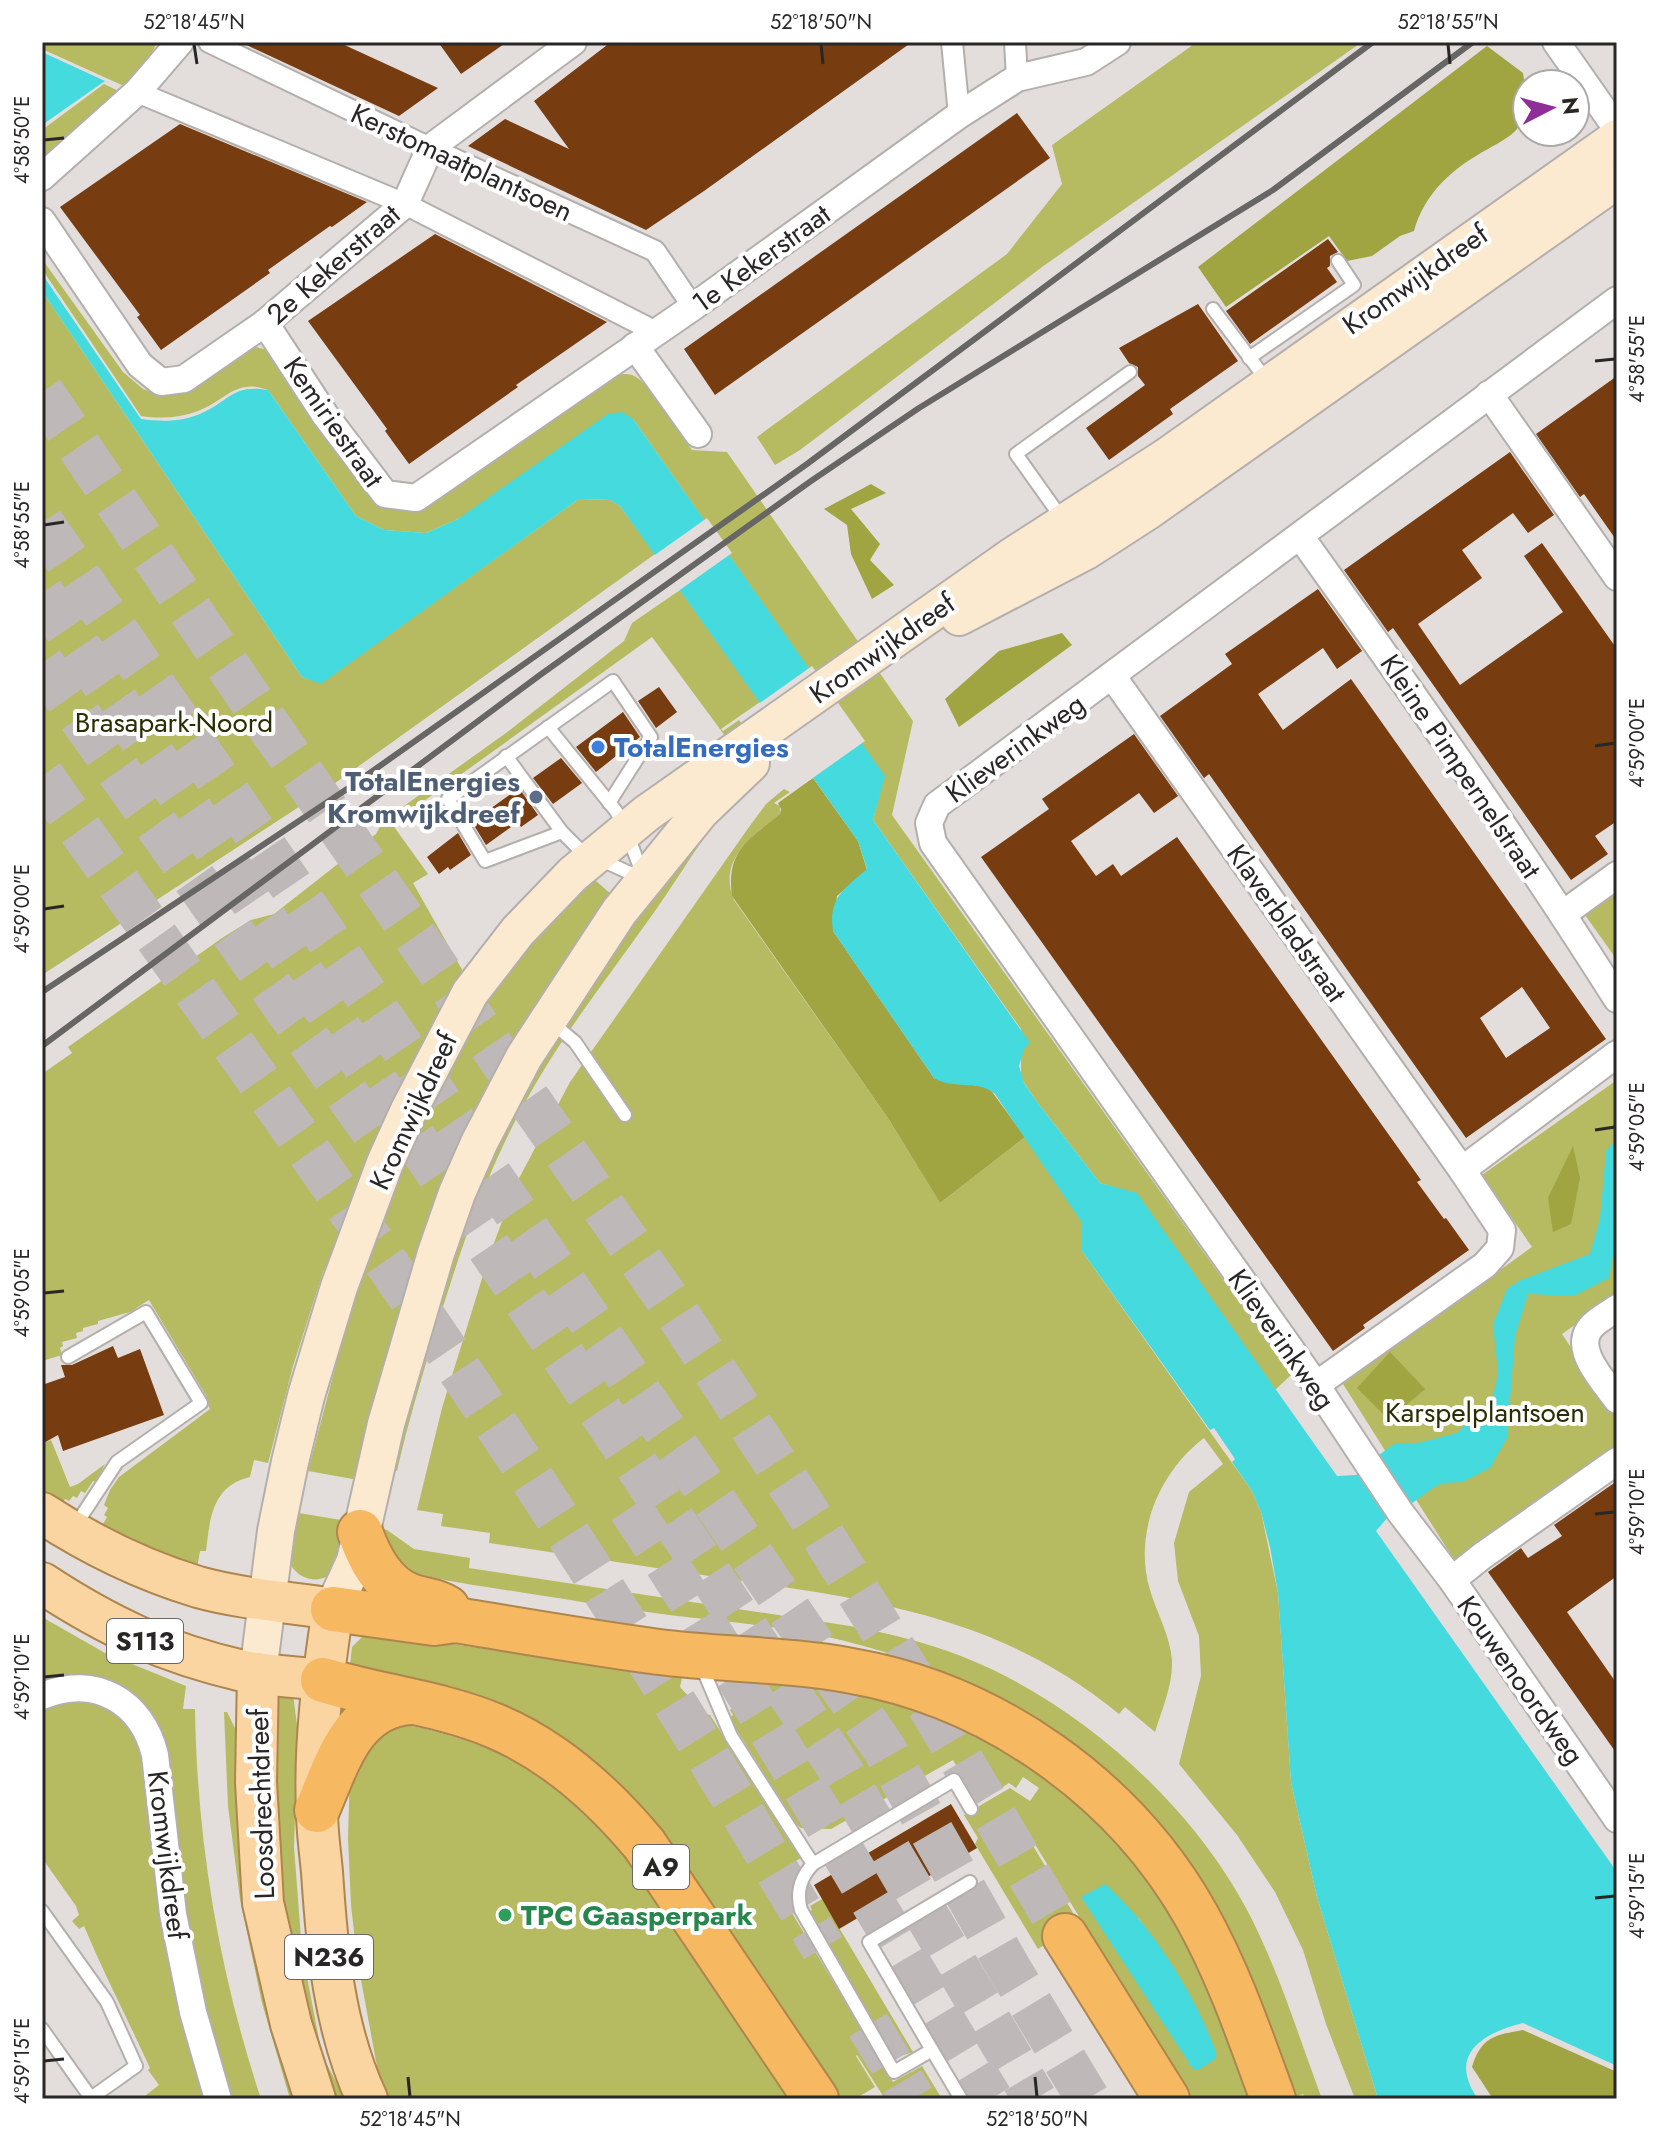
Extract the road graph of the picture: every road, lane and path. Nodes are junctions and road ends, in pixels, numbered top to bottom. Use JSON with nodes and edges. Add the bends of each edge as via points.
{"nodes":[{"id":1,"x":180,"y":42,"type":"edge"},
{"id":2,"x":209,"y":42,"type":"edge"},
{"id":3,"x":573,"y":42,"type":"edge"},
{"id":4,"x":952,"y":42,"type":"edge"},
{"id":5,"x":1015,"y":42,"type":"edge"},
{"id":6,"x":1117,"y":42,"type":"edge"},
{"id":7,"x":1556,"y":42,"type":"edge"},
{"id":8,"x":1017,"y":78,"type":"junction"},
{"id":9,"x":137,"y":92,"type":"junction"},
{"id":10,"x":959,"y":115,"type":"junction"},
{"id":11,"x":1617,"y":129,"type":"edge"},
{"id":12,"x":1617,"y":138,"type":"edge"},
{"id":13,"x":430,"y":148,"type":"junction"},
{"id":14,"x":43,"y":175,"type":"edge"},
{"id":15,"x":1617,"y":180,"type":"edge"},
{"id":16,"x":405,"y":204,"type":"junction"},
{"id":17,"x":42,"y":221,"type":"edge"},
{"id":18,"x":1338,"y":261,"type":"dead end"},
{"id":19,"x":1617,"y":300,"type":"edge"},
{"id":20,"x":693,"y":307,"type":"junction"},
{"id":21,"x":1213,"y":309,"type":"dead end"},
{"id":22,"x":265,"y":323,"type":"junction"},
{"id":23,"x":645,"y":339,"type":"junction"},
{"id":24,"x":1259,"y":370,"type":"junction"},
{"id":25,"x":1130,"y":372,"type":"dead end"},
{"id":26,"x":1489,"y":394,"type":"junction"},
{"id":27,"x":698,"y":434,"type":"dead end"},
{"id":28,"x":416,"y":498,"type":"joint"},
{"id":29,"x":1300,"y":536,"type":"junction"},
{"id":30,"x":1075,"y":538,"type":"junction"},
{"id":31,"x":1617,"y":577,"type":"edge"},
{"id":32,"x":1113,"y":677,"type":"junction"},
{"id":33,"x":548,"y":727,"type":"junction"},
{"id":34,"x":758,"y":746,"type":"junction"},
{"id":35,"x":506,"y":756,"type":"junction"},
{"id":36,"x":618,"y":816,"type":"junction"},
{"id":37,"x":562,"y":832,"type":"junction"},
{"id":38,"x":593,"y":858,"type":"junction"},
{"id":39,"x":1617,"y":875,"type":"edge"},
{"id":40,"x":644,"y":879,"type":"junction"},
{"id":41,"x":1563,"y":914,"type":"junction"},
{"id":42,"x":1617,"y":999,"type":"edge"},
{"id":43,"x":549,"y":1019,"type":"junction"},
{"id":44,"x":1617,"y":1054,"type":"edge"},
{"id":45,"x":625,"y":1115,"type":"dead end"},
{"id":46,"x":1462,"y":1170,"type":"junction"},
{"id":47,"x":1617,"y":1308,"type":"edge"},
{"id":48,"x":68,"y":1357,"type":"dead end"},
{"id":49,"x":1316,"y":1385,"type":"junction"},
{"id":50,"x":1617,"y":1400,"type":"edge"},
{"id":51,"x":1617,"y":1461,"type":"edge"},
{"id":52,"x":57,"y":1523,"type":"edge"},
{"id":53,"x":360,"y":1532,"type":"junction"},
{"id":54,"x":1452,"y":1580,"type":"junction"},
{"id":55,"x":42,"y":1583,"type":"edge"},
{"id":56,"x":266,"y":1598,"type":"junction"},
{"id":57,"x":333,"y":1609,"type":"junction"},
{"id":58,"x":456,"y":1620,"type":"junction"},
{"id":59,"x":698,"y":1656,"type":"junction"},
{"id":60,"x":258,"y":1673,"type":"junction"},
{"id":61,"x":323,"y":1680,"type":"junction"},
{"id":62,"x":42,"y":1696,"type":"edge"},
{"id":63,"x":411,"y":1702,"type":"junction"},
{"id":64,"x":971,"y":1809,"type":"dead end"},
{"id":65,"x":317,"y":1810,"type":"junction"},
{"id":66,"x":1617,"y":1819,"type":"edge"},
{"id":67,"x":813,"y":1864,"type":"junction"},
{"id":68,"x":970,"y":1882,"type":"dead end"},
{"id":69,"x":42,"y":1911,"type":"edge"},
{"id":70,"x":42,"y":2029,"type":"edge"},
{"id":71,"x":932,"y":2050,"type":"junction"},
{"id":72,"x":218,"y":2099,"type":"edge"},
{"id":73,"x":315,"y":2099,"type":"edge"},
{"id":74,"x":367,"y":2099,"type":"edge"},
{"id":75,"x":816,"y":2099,"type":"edge"},
{"id":76,"x":961,"y":2099,"type":"edge"},
{"id":77,"x":1142,"y":2099,"type":"edge"},
{"id":78,"x":1167,"y":2099,"type":"edge"},
{"id":79,"x":1273,"y":2099,"type":"edge"}],
"edges":[{"from":1,"to":9,"type":"street"},
{"from":2,"to":13,"type":"street","name":"Kerstomaatplantsoen"},
{"from":3,"to":13,"type":"street","name":"2e Kekerstraat"},
{"from":4,"to":10,"type":"street"},
{"from":5,"to":8,"type":"street"},
{"from":6,"to":8,"type":"street","name":"1e Kekerstraat","via":[[1086,62]]},
{"from":7,"to":11,"type":"street"},
{"from":8,"to":10,"type":"street","name":"1e Kekerstraat"},
{"from":9,"to":14,"type":"street"},
{"from":9,"to":16,"type":"street"},
{"from":10,"to":20,"type":"street","name":"1e Kekerstraat"},
{"from":12,"to":24,"type":"main road","name":"Kromwijkdreef"},
{"from":13,"to":16,"type":"street","name":"2e Kekerstraat"},
{"from":13,"to":20,"type":"street","name":"Kerstomaatplantsoen","via":[[655,251]]},
{"from":15,"to":30,"type":"main road","name":"Kromwijkdreef","via":[[1148,511]]},
{"from":16,"to":22,"type":"street","name":"2e Kekerstraat"},
{"from":16,"to":23,"type":"street"},
{"from":17,"to":22,"type":"street","name":"2e Kekerstraat","via":[[140,365],[161,382],[184,379]]},
{"from":18,"to":24,"type":"lane","via":[[1354,285]]},
{"from":19,"to":26,"type":"street","name":"Klieverinkweg"},
{"from":20,"to":23,"type":"street","name":"1e Kekerstraat"},
{"from":21,"to":24,"type":"lane"},
{"from":22,"to":28,"type":"street","name":"Kemiriestraat","via":[[385,494]]},
{"from":23,"to":27,"type":"street"},
{"from":23,"to":28,"type":"street","name":"1e Kekerstraat"},
{"from":24,"to":30,"type":"main road","name":"Kromwijkdreef"},
{"from":25,"to":30,"type":"lane","via":[[1016,454]]},
{"from":26,"to":29,"type":"street","name":"Klieverinkweg"},
{"from":26,"to":31,"type":"street"},
{"from":29,"to":32,"type":"street","name":"Klieverinkweg"},
{"from":29,"to":41,"type":"street","name":"Kleine Pimpernelstraat"},
{"from":30,"to":34,"type":"main road","name":"Kromwijkdreef","via":[[969,611],[911,638]]},
{"from":32,"to":46,"type":"street","name":"Klaverbladstraat"},
{"from":32,"to":49,"type":"street","name":"Klieverinkweg","via":[[937,805],[929,833],[997,937]]},
{"from":33,"to":35,"type":"lane"},
{"from":33,"to":36,"type":"lane"},
{"from":33,"to":36,"type":"lane","via":[[613,681],[651,737]]},
{"from":34,"to":36,"type":"main road","name":"Kromwijkdreef"},
{"from":34,"to":40,"type":"main road","name":"Kromwijkdreef"},
{"from":35,"to":37,"type":"lane"},
{"from":35,"to":37,"type":"lane","via":[[448,799],[485,861]]},
{"from":36,"to":38,"type":"main road","name":"Kromwijkdreef"},
{"from":36,"to":40,"type":"lane"},
{"from":37,"to":38,"type":"lane"},
{"from":38,"to":40,"type":"lane"},
{"from":38,"to":56,"type":"main road","name":"Kromwijkdreef","via":[[536,911],[480,978],[385,1163],[306,1396]]},
{"from":39,"to":41,"type":"street"},
{"from":40,"to":43,"type":"main road","name":"Kromwijkdreef"},
{"from":41,"to":42,"type":"street","name":"Kleine Pimpernelstraat"},
{"from":43,"to":45,"type":"lane","via":[[575,1042]]},
{"from":43,"to":53,"type":"main road","name":"Kromwijkdreef","via":[[493,1114],[453,1204],[394,1391]]},
{"from":44,"to":46,"type":"street"},
{"from":46,"to":49,"type":"street","via":[[1502,1230],[1500,1248],[1485,1265]]},
{"from":47,"to":50,"type":"street","via":[[1585,1336],[1585,1351]]},
{"from":48,"to":52,"type":"lane","via":[[146,1312],[201,1403],[117,1462]]},
{"from":49,"to":54,"type":"street","name":"Klieverinkweg"},
{"from":51,"to":54,"type":"street"},
{"from":52,"to":56,"type":"main road","number":"S113","via":[[127,1561],[200,1587]]},
{"from":53,"to":57,"type":"main road","name":"Kromwijkdreef","via":[[355,1561]]},
{"from":53,"to":58,"type":"highway","via":[[389,1583],[409,1596],[437,1602]]},
{"from":54,"to":66,"type":"street","name":"Kouwenoordweg"},
{"from":55,"to":60,"type":"main road","number":"S113","via":[[140,1639],[174,1653]]},
{"from":56,"to":57,"type":"main road"},
{"from":56,"to":60,"type":"main road","name":"Loosdrechtdreef"},
{"from":57,"to":58,"type":"highway","via":[[434,1623]]},
{"from":57,"to":61,"type":"main road","name":"Loosdrechtdreef"},
{"from":58,"to":59,"type":"highway"},
{"from":59,"to":67,"type":"lane","via":[[731,1736]]},
{"from":59,"to":79,"type":"highway","via":[[824,1667],[895,1682],[990,1718],[1067,1768],[1148,1847],[1195,1913],[1239,2005]]},
{"from":60,"to":61,"type":"main road","number":"S113"},
{"from":60,"to":73,"type":"main road","name":"Loosdrechtdreef","number":"N236","via":[[255,1741],[263,1903]]},
{"from":61,"to":63,"type":"highway","number":"A9"},
{"from":61,"to":65,"type":"main road","name":"Loosdrechtdreef","number":"N236"},
{"from":62,"to":72,"type":"street","name":"Kromwijkdreef","via":[[67,1689],[99,1692],[129,1707],[149,1735],[173,1914]]},
{"from":63,"to":65,"type":"highway","number":"A9","via":[[376,1710],[366,1719],[347,1743]]},
{"from":63,"to":75,"type":"highway","number":"A9","via":[[497,1727],[548,1754],[613,1807],[677,1891]]},
{"from":64,"to":67,"type":"lane","via":[[954,1780]]},
{"from":65,"to":74,"type":"main road","name":"Loosdrechtdreef","number":"N236","via":[[330,1971],[346,2042]]},
{"from":67,"to":71,"type":"lane","via":[[800,1884],[801,1910],[894,2072]]},
{"from":68,"to":71,"type":"lane","via":[[869,1942]]},
{"from":69,"to":70,"type":"lane","via":[[107,2002],[136,2066],[91,2098]]},
{"from":71,"to":76,"type":"lane"},
{"from":77,"to":78,"type":"highway","via":[[1056,1941]]}]}
